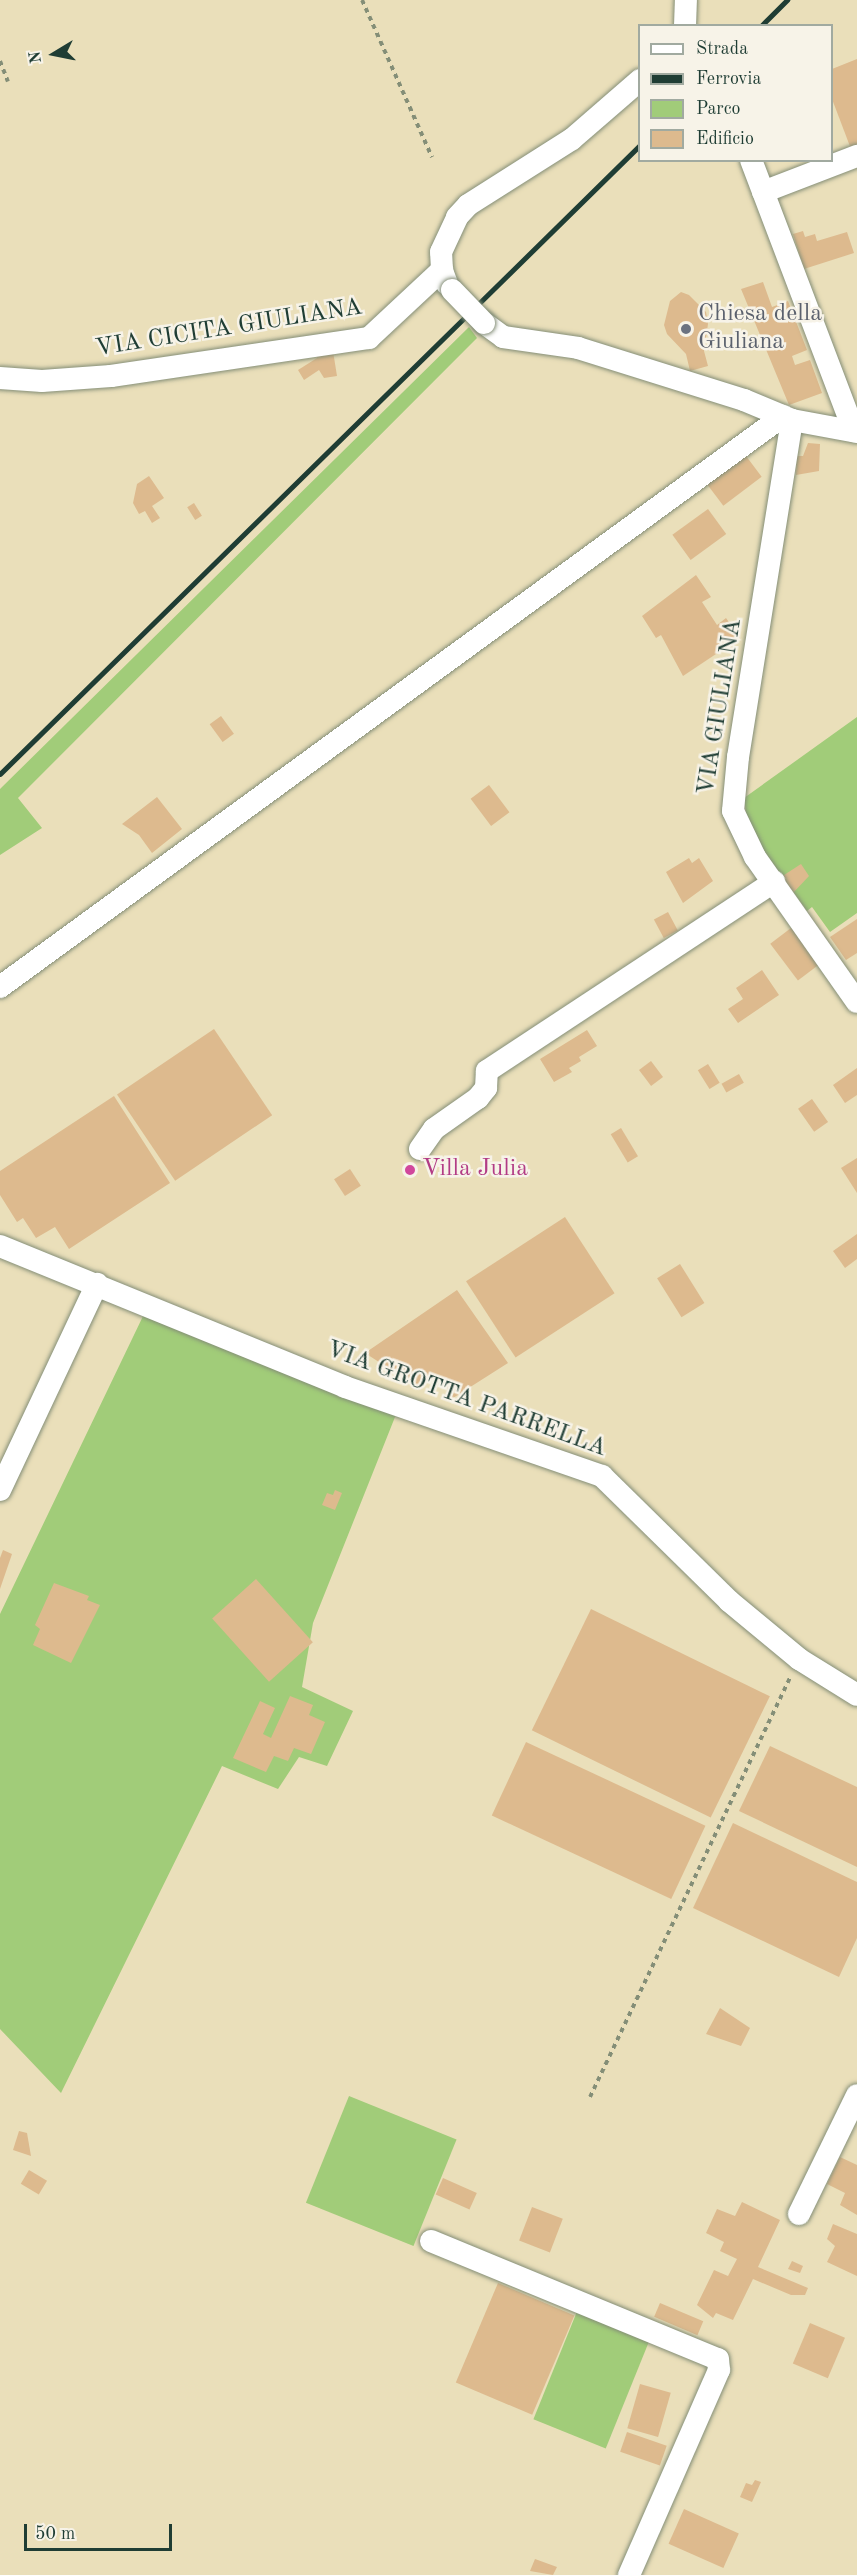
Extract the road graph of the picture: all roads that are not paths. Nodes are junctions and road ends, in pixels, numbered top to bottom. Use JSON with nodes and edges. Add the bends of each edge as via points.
{"nodes":[{"id":1,"x":686,"y":0,"type":"edge"},
{"id":2,"x":685,"y":24,"type":"edge"},
{"id":3,"x":638,"y":81,"type":"edge"},
{"id":4,"x":857,"y":156,"type":"edge"},
{"id":5,"x":752,"y":162,"type":"edge"},
{"id":6,"x":763,"y":192,"type":"junction"},
{"id":7,"x":447,"y":280,"type":"junction"},
{"id":8,"x":0,"y":378,"type":"edge"},
{"id":9,"x":788,"y":418,"type":"junction"},
{"id":10,"x":856,"y":431,"type":"edge"},
{"id":11,"x":774,"y":882,"type":"junction"},
{"id":12,"x":0,"y":987,"type":"edge"},
{"id":13,"x":857,"y":1002,"type":"edge"},
{"id":14,"x":420,"y":1149,"type":"dead end"},
{"id":15,"x":0,"y":1246,"type":"edge"},
{"id":16,"x":97,"y":1284,"type":"junction"},
{"id":17,"x":0,"y":1490,"type":"edge"},
{"id":18,"x":857,"y":1695,"type":"edge"},
{"id":19,"x":857,"y":2095,"type":"edge"},
{"id":20,"x":799,"y":2214,"type":"dead end"},
{"id":21,"x":431,"y":2241,"type":"dead end"},
{"id":22,"x":629,"y":2575,"type":"edge"}],
"edges":[{"from":1,"to":2,"type":"street"},
{"from":3,"to":7,"type":"street","via":[[572,139],[468,205],[447,233]]},
{"from":4,"to":6,"type":"street"},
{"from":5,"to":6,"type":"street"},
{"from":6,"to":10,"type":"street"},
{"from":7,"to":8,"type":"street","name":"VIA CICITA GIULIANA","via":[[369,339],[111,376],[42,381]]},
{"from":7,"to":9,"type":"street","bridge":true,"via":[[484,323],[503,337],[578,348]]},
{"from":9,"to":10,"type":"street"},
{"from":9,"to":11,"type":"street","name":"VIA GIULIANA","via":[[733,811],[755,857]]},
{"from":9,"to":12,"type":"street"},
{"from":11,"to":13,"type":"street","name":"VIA GIULIANA"},
{"from":11,"to":14,"type":"street","via":[[486,1071],[486,1088],[478,1098],[434,1129]]},
{"from":15,"to":16,"type":"street","name":"VIA GROTTA PARRELLA"},
{"from":16,"to":17,"type":"street"},
{"from":16,"to":18,"type":"street","name":"VIA GROTTA PARRELLA","via":[[345,1387],[602,1476],[729,1602],[798,1659]]},
{"from":19,"to":20,"type":"street"},
{"from":21,"to":22,"type":"street","via":[[718,2359],[719,2370]]}]}
